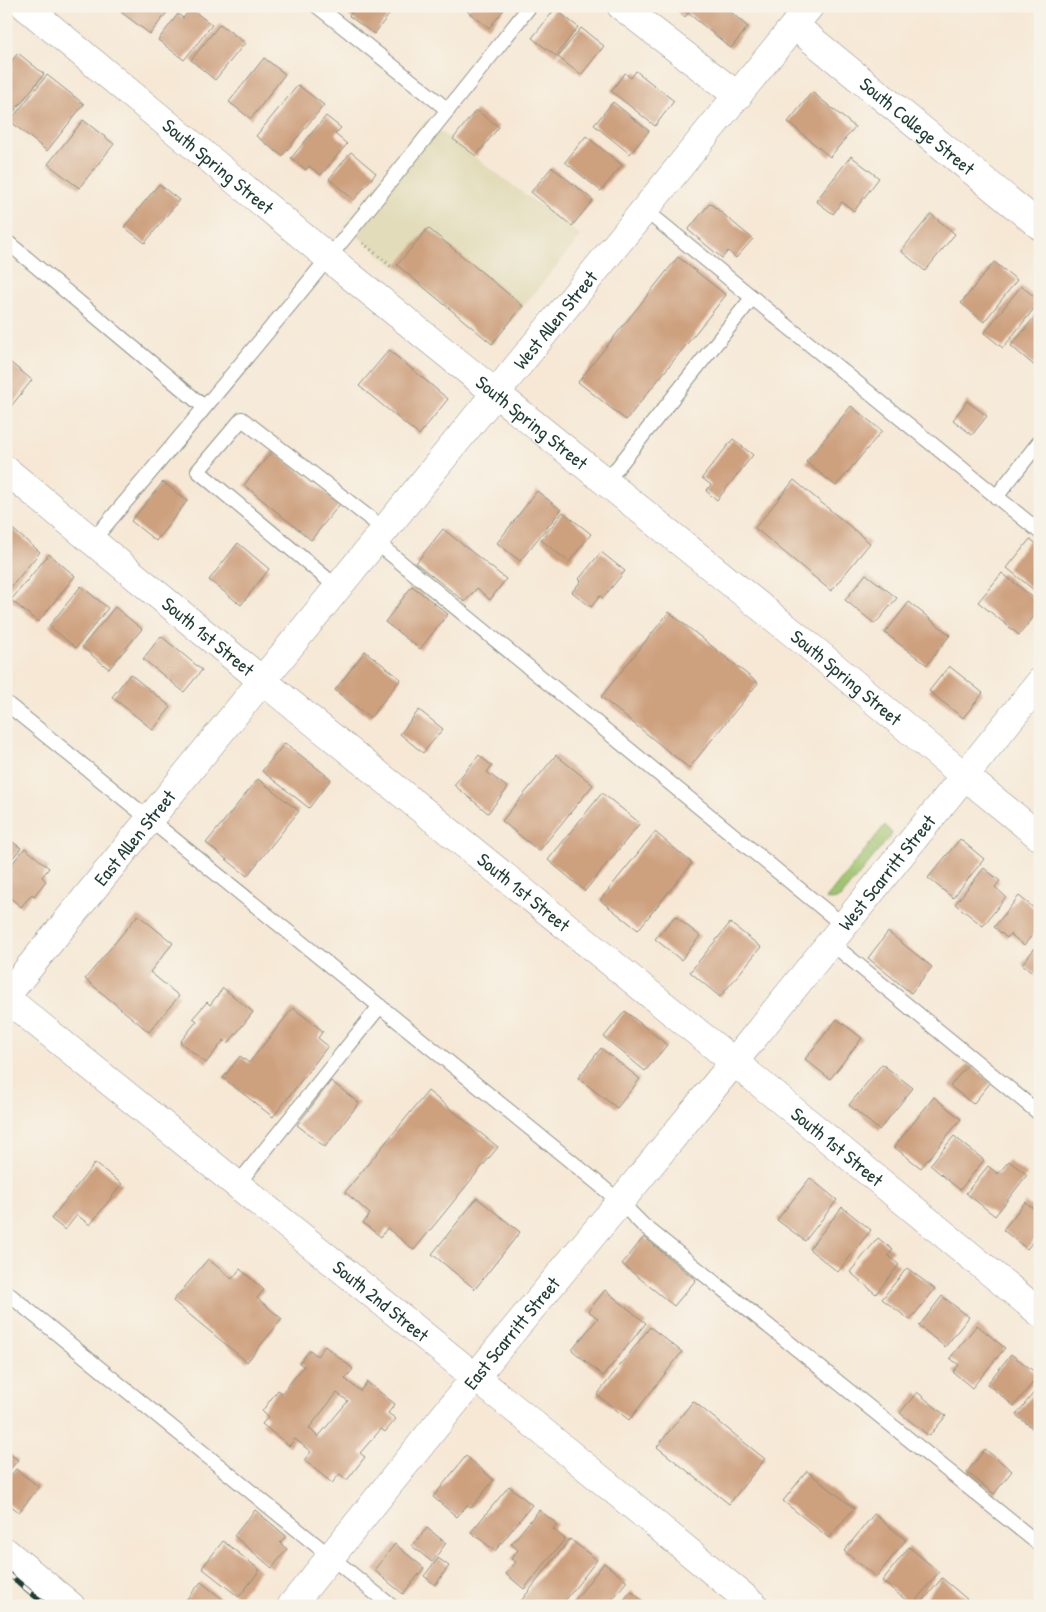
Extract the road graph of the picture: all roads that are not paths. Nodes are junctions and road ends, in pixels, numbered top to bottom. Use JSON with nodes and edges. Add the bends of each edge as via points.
{"nodes":[{"id":1,"x":25,"y":6,"type":"edge"},
{"id":2,"x":317,"y":6,"type":"edge"},
{"id":3,"x":530,"y":6,"type":"edge"},
{"id":4,"x":621,"y":6,"type":"edge"},
{"id":5,"x":802,"y":16,"type":"edge"},
{"id":6,"x":738,"y":96,"type":"junction"},
{"id":7,"x":448,"y":110,"type":"junction"},
{"id":8,"x":645,"y":210,"type":"junction"},
{"id":9,"x":1040,"y":226,"type":"edge"},
{"id":10,"x":6,"y":241,"type":"edge"},
{"id":11,"x":329,"y":258,"type":"junction"},
{"id":12,"x":752,"y":298,"type":"junction"},
{"id":13,"x":496,"y":394,"type":"junction"},
{"id":14,"x":204,"y":407,"type":"junction"},
{"id":15,"x":1040,"y":441,"type":"edge"},
{"id":16,"x":6,"y":470,"type":"edge"},
{"id":17,"x":606,"y":482,"type":"junction"},
{"id":18,"x":996,"y":497,"type":"junction"},
{"id":19,"x":1040,"y":532,"type":"edge"},
{"id":20,"x":380,"y":536,"type":"junction"},
{"id":21,"x":93,"y":540,"type":"junction"},
{"id":22,"x":338,"y":588,"type":"junction"},
{"id":23,"x":263,"y":681,"type":"junction"},
{"id":24,"x":1040,"y":682,"type":"edge"},
{"id":25,"x":6,"y":703,"type":"edge"},
{"id":26,"x":964,"y":775,"type":"junction"},
{"id":27,"x":151,"y":819,"type":"junction"},
{"id":28,"x":1040,"y":837,"type":"edge"},
{"id":29,"x":836,"y":934,"type":"junction"},
{"id":30,"x":6,"y":997,"type":"edge"},
{"id":31,"x":380,"y":1006,"type":"junction"},
{"id":32,"x":734,"y":1062,"type":"junction"},
{"id":33,"x":1040,"y":1114,"type":"edge"},
{"id":34,"x":237,"y":1185,"type":"junction"},
{"id":35,"x":620,"y":1202,"type":"junction"},
{"id":36,"x":6,"y":1292,"type":"edge"},
{"id":37,"x":1040,"y":1313,"type":"edge"},
{"id":38,"x":475,"y":1378,"type":"junction"},
{"id":39,"x":1040,"y":1545,"type":"edge"},
{"id":40,"x":6,"y":1552,"type":"edge"},
{"id":41,"x":331,"y":1557,"type":"junction"},
{"id":42,"x":71,"y":1606,"type":"edge"},
{"id":43,"x":291,"y":1606,"type":"edge"},
{"id":44,"x":391,"y":1606,"type":"edge"},
{"id":45,"x":755,"y":1606,"type":"edge"}],
"edges":[{"from":1,"to":11,"type":"street","name":"South Spring Street"},
{"from":2,"to":7,"type":"lane"},
{"from":3,"to":7,"type":"lane"},
{"from":4,"to":6,"type":"street"},
{"from":5,"to":6,"type":"street","name":"West Allen Street"},
{"from":5,"to":9,"type":"street","name":"South College Street"},
{"from":6,"to":8,"type":"street","name":"West Allen Street"},
{"from":7,"to":11,"type":"lane"},
{"from":8,"to":12,"type":"lane"},
{"from":8,"to":13,"type":"street","name":"West Allen Street"},
{"from":10,"to":14,"type":"lane"},
{"from":11,"to":13,"type":"street","name":"South Spring Street"},
{"from":11,"to":14,"type":"lane"},
{"from":12,"to":17,"type":"lane"},
{"from":12,"to":18,"type":"lane"},
{"from":13,"to":17,"type":"street","name":"South Spring Street"},
{"from":13,"to":20,"type":"street","name":"West Allen Street"},
{"from":14,"to":21,"type":"lane"},
{"from":15,"to":18,"type":"lane"},
{"from":16,"to":21,"type":"street","name":"South 1st Street"},
{"from":17,"to":26,"type":"street","name":"South Spring Street"},
{"from":18,"to":19,"type":"lane"},
{"from":20,"to":22,"type":"street","name":"West Allen Street"},
{"from":20,"to":22,"type":"lane","via":[[242,418],[198,471]]},
{"from":20,"to":29,"type":"lane"},
{"from":21,"to":23,"type":"street","name":"South 1st Street"},
{"from":22,"to":23,"type":"street","name":"West Allen Street"},
{"from":23,"to":27,"type":"street","name":"East Allen Street"},
{"from":23,"to":32,"type":"street","name":"South 1st Street"},
{"from":24,"to":26,"type":"street","name":"West Scarritt Street"},
{"from":25,"to":27,"type":"lane"},
{"from":26,"to":28,"type":"street","name":"South Spring Street"},
{"from":26,"to":29,"type":"street","name":"West Scarritt Street"},
{"from":27,"to":30,"type":"street","name":"East Allen Street"},
{"from":27,"to":31,"type":"lane"},
{"from":29,"to":32,"type":"street","name":"West Scarritt Street"},
{"from":29,"to":33,"type":"lane"},
{"from":30,"to":34,"type":"street","name":"South 2nd Street"},
{"from":31,"to":34,"type":"lane"},
{"from":31,"to":35,"type":"lane"},
{"from":32,"to":35,"type":"street","name":"East Scarritt Street"},
{"from":32,"to":37,"type":"street","name":"South 1st Street"},
{"from":34,"to":38,"type":"street","name":"South 2nd Street"},
{"from":35,"to":38,"type":"street","name":"East Scarritt Street"},
{"from":35,"to":39,"type":"lane","via":[[642,1225]]},
{"from":36,"to":41,"type":"lane"},
{"from":38,"to":41,"type":"street","name":"East Scarritt Street"},
{"from":38,"to":45,"type":"street","name":"South 2nd Street"},
{"from":40,"to":42,"type":"street"},
{"from":41,"to":43,"type":"street","name":"East Scarritt Street"},
{"from":41,"to":44,"type":"lane"}]}
